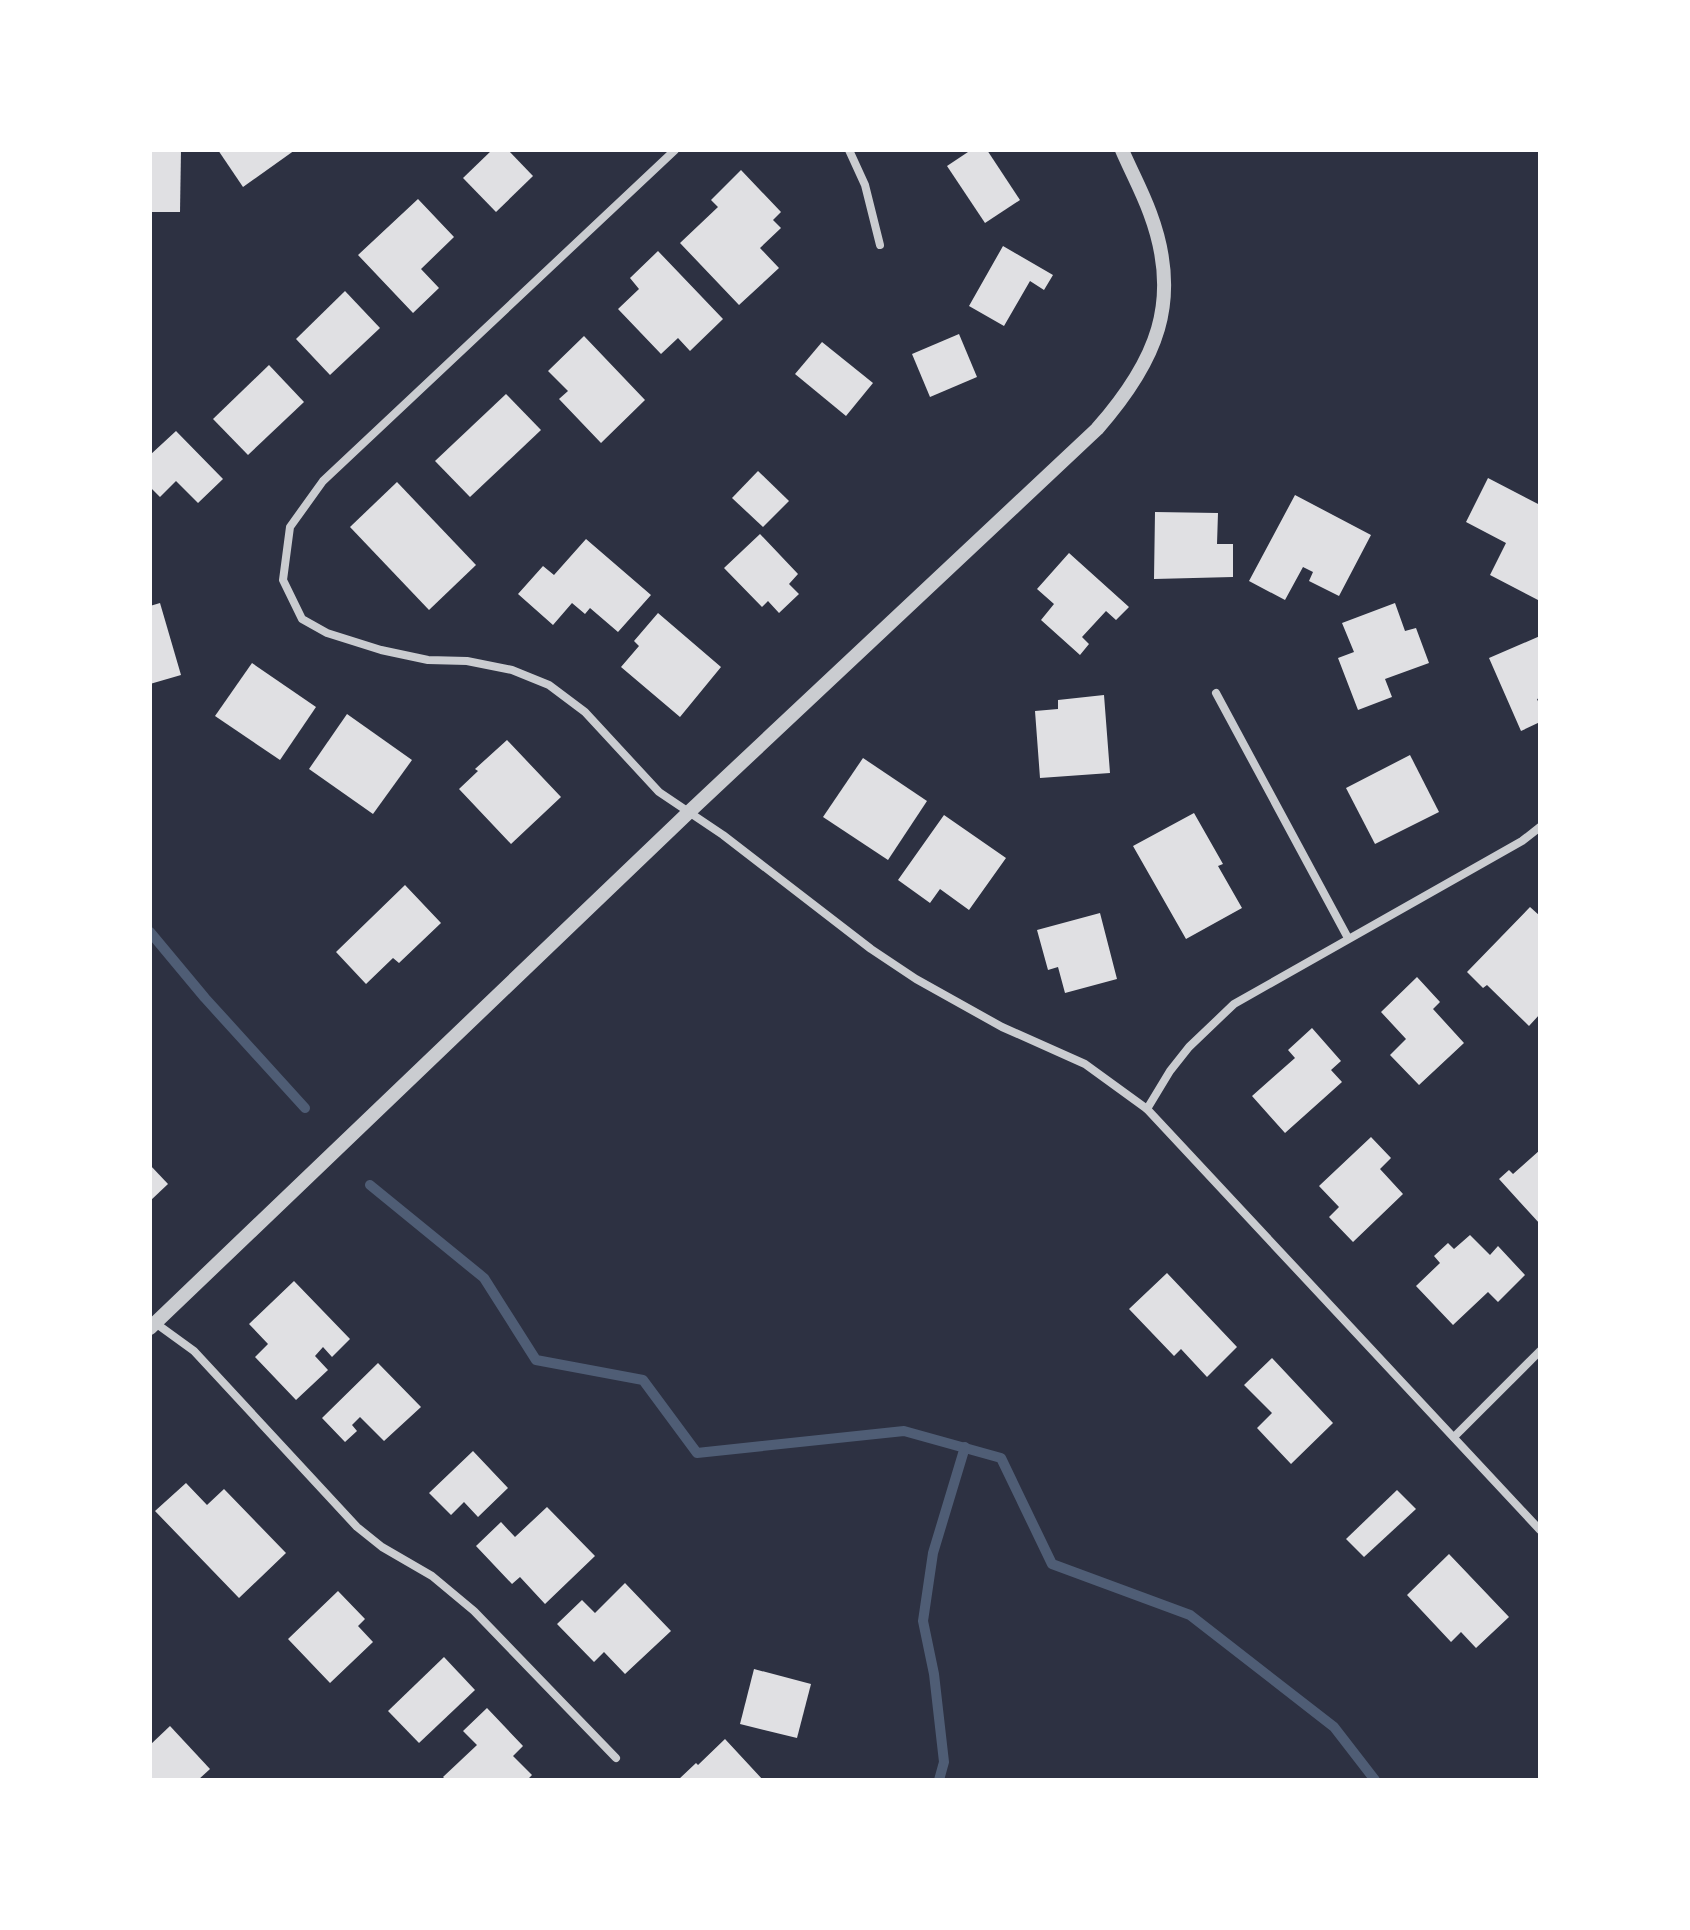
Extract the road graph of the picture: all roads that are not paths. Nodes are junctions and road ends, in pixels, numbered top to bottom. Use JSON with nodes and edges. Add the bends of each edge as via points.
{"nodes":[{"id":1,"x":675,"y":150,"type":"edge"},
{"id":2,"x":849,"y":150,"type":"edge"},
{"id":3,"x":1122,"y":150,"type":"edge"},
{"id":4,"x":880,"y":245,"type":"dead end"},
{"id":5,"x":1216,"y":693,"type":"dead end"},
{"id":6,"x":689,"y":812,"type":"junction"},
{"id":7,"x":1540,"y":827,"type":"edge"},
{"id":8,"x":1348,"y":938,"type":"junction"},
{"id":9,"x":1147,"y":1109,"type":"junction"},
{"id":10,"x":152,"y":1323,"type":"edge"},
{"id":11,"x":1540,"y":1351,"type":"edge"},
{"id":12,"x":1454,"y":1437,"type":"junction"},
{"id":13,"x":1540,"y":1530,"type":"edge"},
{"id":14,"x":616,"y":1758,"type":"dead end"}],
"edges":[{"from":1,"to":6,"type":"street","via":[[323,481],[290,527],[283,580],[302,619],[327,633],[428,660],[512,670],[549,685],[585,712],[659,792]]},
{"from":2,"to":4,"type":"street","via":[[865,185]]},
{"from":3,"to":6,"type":"street","via":[[1150,212],[1163,264],[1160,321],[1136,381],[1097,429]]},
{"from":5,"to":8,"type":"street"},
{"from":6,"to":9,"type":"street","via":[[916,979],[1002,1027],[1085,1064]]},
{"from":6,"to":10,"type":"street"},
{"from":7,"to":8,"type":"street"},
{"from":8,"to":9,"type":"street","via":[[1234,1004],[1189,1047]]},
{"from":9,"to":12,"type":"street"},
{"from":10,"to":14,"type":"street","via":[[194,1351],[357,1527],[474,1611]]},
{"from":11,"to":12,"type":"street"},
{"from":12,"to":13,"type":"street"}]}
